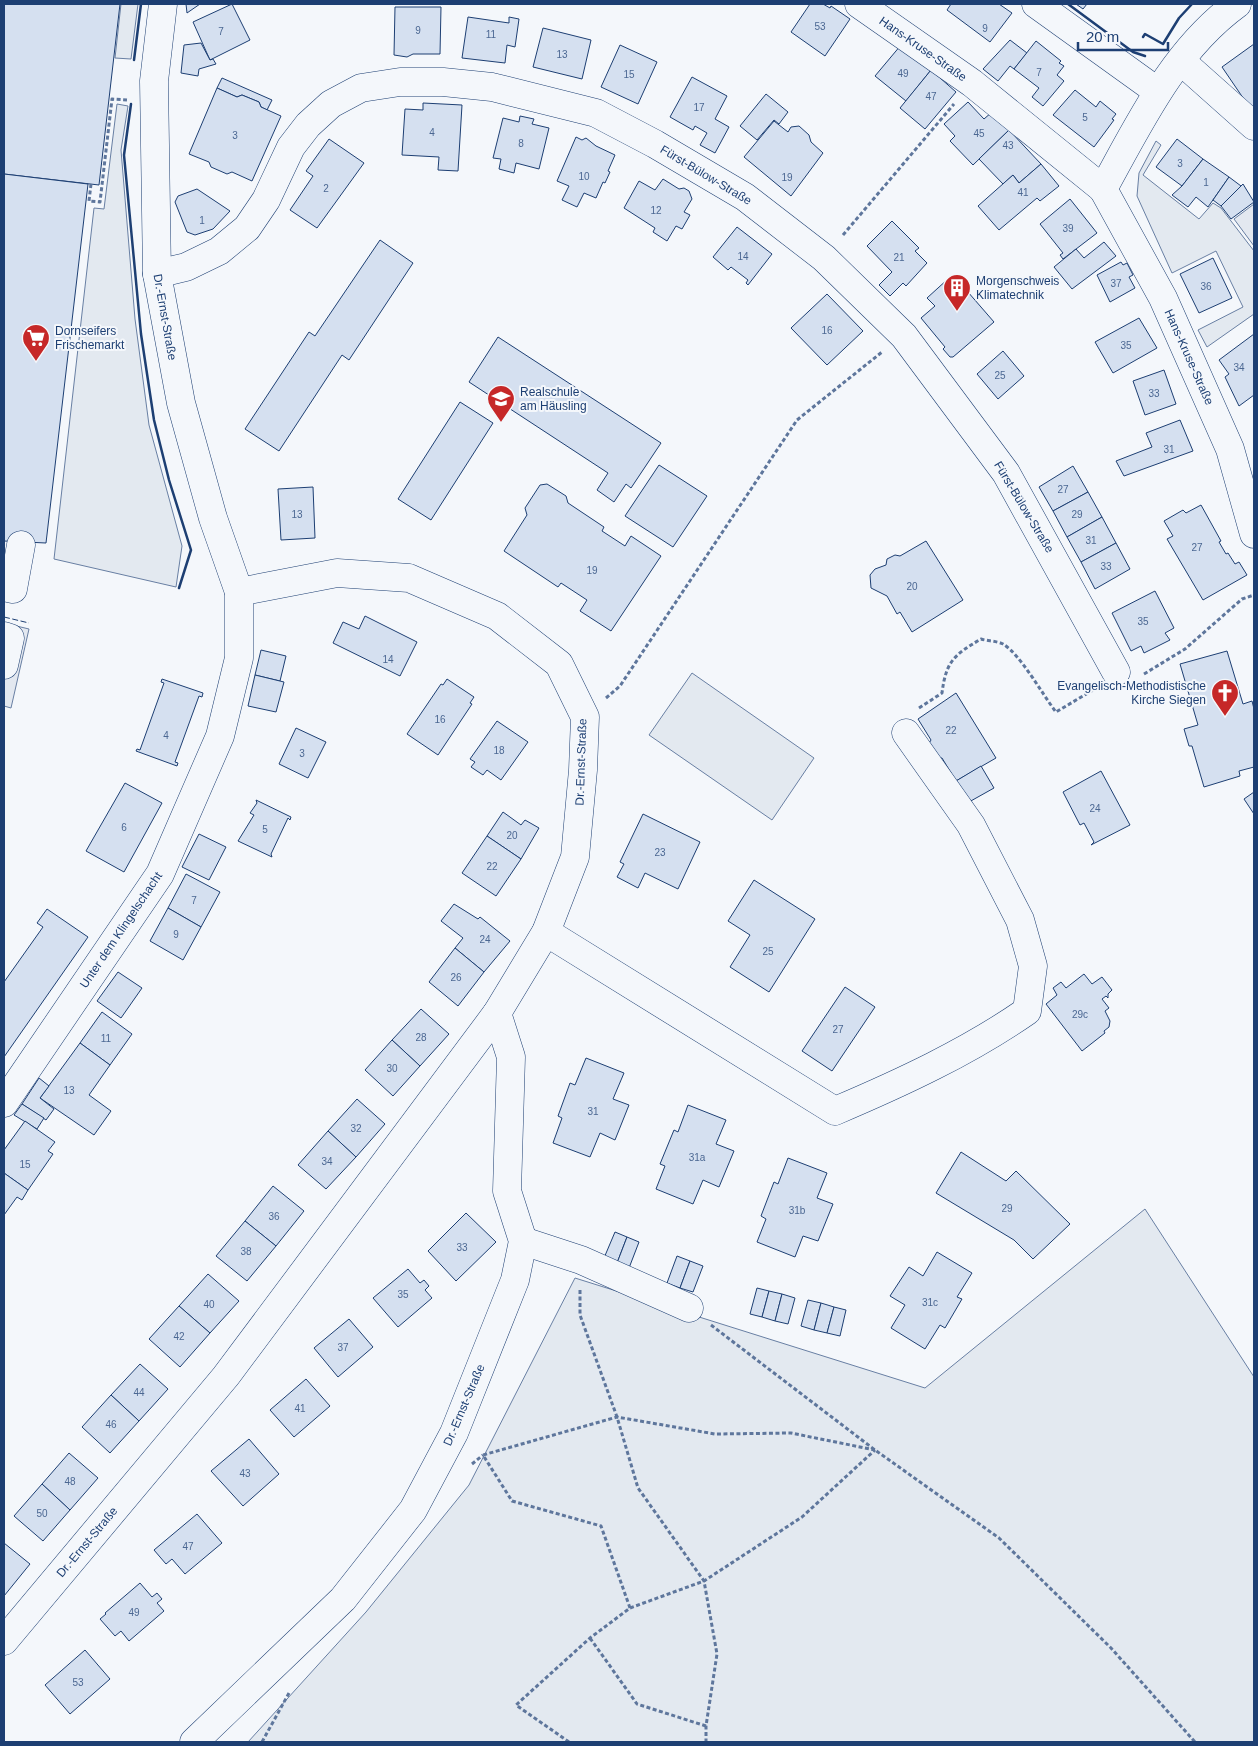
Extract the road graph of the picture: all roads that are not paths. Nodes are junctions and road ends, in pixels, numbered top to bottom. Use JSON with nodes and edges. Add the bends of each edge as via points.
{"nodes":[{"id":1,"x":163,"y":4,"type":"edge"},
{"id":2,"x":859,"y":4,"type":"edge"},
{"id":3,"x":1036,"y":4,"type":"edge"},
{"id":4,"x":1237,"y":4,"type":"edge"},
{"id":5,"x":1181,"y":61,"type":"junction"},
{"id":6,"x":1157,"y":91,"type":"junction"},
{"id":7,"x":1254,"y":126,"type":"edge"},
{"id":8,"x":1103,"y":190,"type":"junction"},
{"id":9,"x":157,"y":274,"type":"junction"},
{"id":10,"x":1254,"y":534,"type":"edge"},
{"id":11,"x":21,"y":545,"type":"dead end"},
{"id":12,"x":4,"y":587,"type":"edge"},
{"id":13,"x":239,"y":592,"type":"junction"},
{"id":14,"x":4,"y":636,"type":"edge"},
{"id":15,"x":239,"y":658,"type":"joint"},
{"id":16,"x":4,"y":665,"type":"edge"},
{"id":17,"x":1116,"y":672,"type":"road end"},
{"id":18,"x":906,"y":733,"type":"road end"},
{"id":19,"x":546,"y":932,"type":"junction"},
{"id":20,"x":496,"y":1013,"type":"junction"},
{"id":21,"x":4,"y":1103,"type":"edge"},
{"id":22,"x":523,"y":1241,"type":"junction"},
{"id":23,"x":689,"y":1308,"type":"road end"},
{"id":24,"x":4,"y":1641,"type":"edge"},
{"id":25,"x":194,"y":1742,"type":"edge"}],
"edges":[{"from":1,"to":9,"type":"street","name":"Dr.-Ernst-Straße","via":[[154,81]]},
{"from":2,"to":8,"type":"street","name":"Hans-Kruse-Straße","via":[[972,83]]},
{"from":3,"to":6,"type":"street"},
{"from":4,"to":5,"type":"street","via":[[1214,20]]},
{"from":5,"to":6,"type":"street"},
{"from":5,"to":7,"type":"street"},
{"from":6,"to":8,"type":"street"},
{"from":8,"to":10,"type":"street","name":"Hans-Kruse-Straße","via":[[1163,298],[1226,440]]},
{"from":9,"to":13,"type":"street","name":"Dr.-Ernst-Straße","via":[[181,403],[213,518]]},
{"from":9,"to":17,"type":"street","name":"Fürst-Bülow-Straße","via":[[186,267],[219,251],[247,228],[266,200],[291,148],[308,125],[330,104],[361,88],[400,82],[492,87],[596,113],[745,197],[824,258],[904,336],[1006,473]]},
{"from":11,"to":12,"type":"street","via":[[13,589]]},
{"from":13,"to":15,"type":"street","name":"Dr.-Ernst-Straße"},
{"from":13,"to":19,"type":"street","name":"Dr.-Ernst-Straße","via":[[337,573],[409,578],[497,616],[559,664],[585,717],[584,770],[575,857]]},
{"from":14,"to":16,"type":"street","via":[[10,638]]},
{"from":15,"to":21,"type":"street","name":"Unter dem Klingelschacht","via":[[220,736],[160,874]]},
{"from":18,"to":19,"type":"street","via":[[971,825],[1020,920],[1032,966],[1027,1011],[990,1036],[835,1112]]},
{"from":19,"to":20,"type":"street","name":"Dr.-Ernst-Straße"},
{"from":20,"to":22,"type":"street","name":"Dr.-Ernst-Straße","via":[[510,1057],[507,1191]]},
{"from":20,"to":24,"type":"street","name":"Dr.-Ernst-Straße","via":[[226,1376]]},
{"from":22,"to":23,"type":"street","via":[[581,1260]]},
{"from":22,"to":25,"type":"street","name":"Dr.-Ernst-Straße","via":[[515,1280],[454,1433],[412,1510],[343,1599]]}]}
